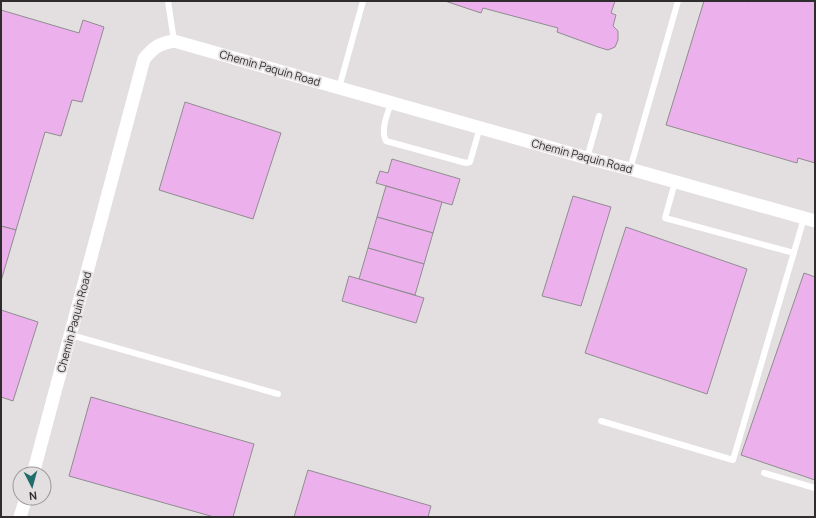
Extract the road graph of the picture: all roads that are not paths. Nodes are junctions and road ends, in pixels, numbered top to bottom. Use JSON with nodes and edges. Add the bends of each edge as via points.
{"nodes":[{"id":1,"x":168,"y":1,"type":"edge"},
{"id":2,"x":363,"y":1,"type":"edge"},
{"id":3,"x":678,"y":1,"type":"edge"},
{"id":4,"x":174,"y":41,"type":"junction"},
{"id":5,"x":339,"y":88,"type":"junction"},
{"id":6,"x":391,"y":102,"type":"junction"},
{"id":7,"x":599,"y":116,"type":"dead end"},
{"id":8,"x":480,"y":127,"type":"junction"},
{"id":9,"x":587,"y":158,"type":"junction"},
{"id":10,"x":630,"y":169,"type":"junction"},
{"id":11,"x":675,"y":182,"type":"junction"},
{"id":12,"x":810,"y":219,"type":"edge"},
{"id":13,"x":794,"y":253,"type":"junction"},
{"id":14,"x":71,"y":335,"type":"junction"},
{"id":15,"x":278,"y":394,"type":"dead end"},
{"id":16,"x":601,"y":421,"type":"dead end"},
{"id":17,"x":35,"y":466,"type":"edge"},
{"id":18,"x":764,"y":473,"type":"dead end"},
{"id":19,"x":815,"y":488,"type":"edge"},
{"id":20,"x":23,"y":506,"type":"edge"},
{"id":21,"x":20,"y":517,"type":"edge"}],
"edges":[{"from":1,"to":4,"type":"lane"},
{"from":2,"to":5,"type":"lane"},
{"from":3,"to":10,"type":"lane"},
{"from":4,"to":5,"type":"street","name":"Chemin Paquin Road"},
{"from":4,"to":14,"type":"street","name":"Chemin Paquin Road","via":[[162,43],[144,59]]},
{"from":5,"to":6,"type":"street","name":"Chemin Paquin Road"},
{"from":6,"to":8,"type":"street","name":"Chemin Paquin Road"},
{"from":6,"to":8,"type":"lane","via":[[384,130],[386,141],[466,163],[470,162]]},
{"from":7,"to":9,"type":"lane"},
{"from":8,"to":9,"type":"street","name":"Chemin Paquin Road"},
{"from":9,"to":10,"type":"street","name":"Chemin Paquin Road"},
{"from":10,"to":11,"type":"street","name":"Chemin Paquin Road"},
{"from":11,"to":12,"type":"street","name":"Chemin Paquin Road"},
{"from":11,"to":13,"type":"lane","via":[[665,218]]},
{"from":12,"to":13,"type":"lane"},
{"from":13,"to":16,"type":"lane","via":[[733,460]]},
{"from":14,"to":15,"type":"lane"},
{"from":14,"to":17,"type":"street","name":"Chemin Paquin Road"},
{"from":18,"to":19,"type":"lane"},
{"from":20,"to":21,"type":"street"}]}
